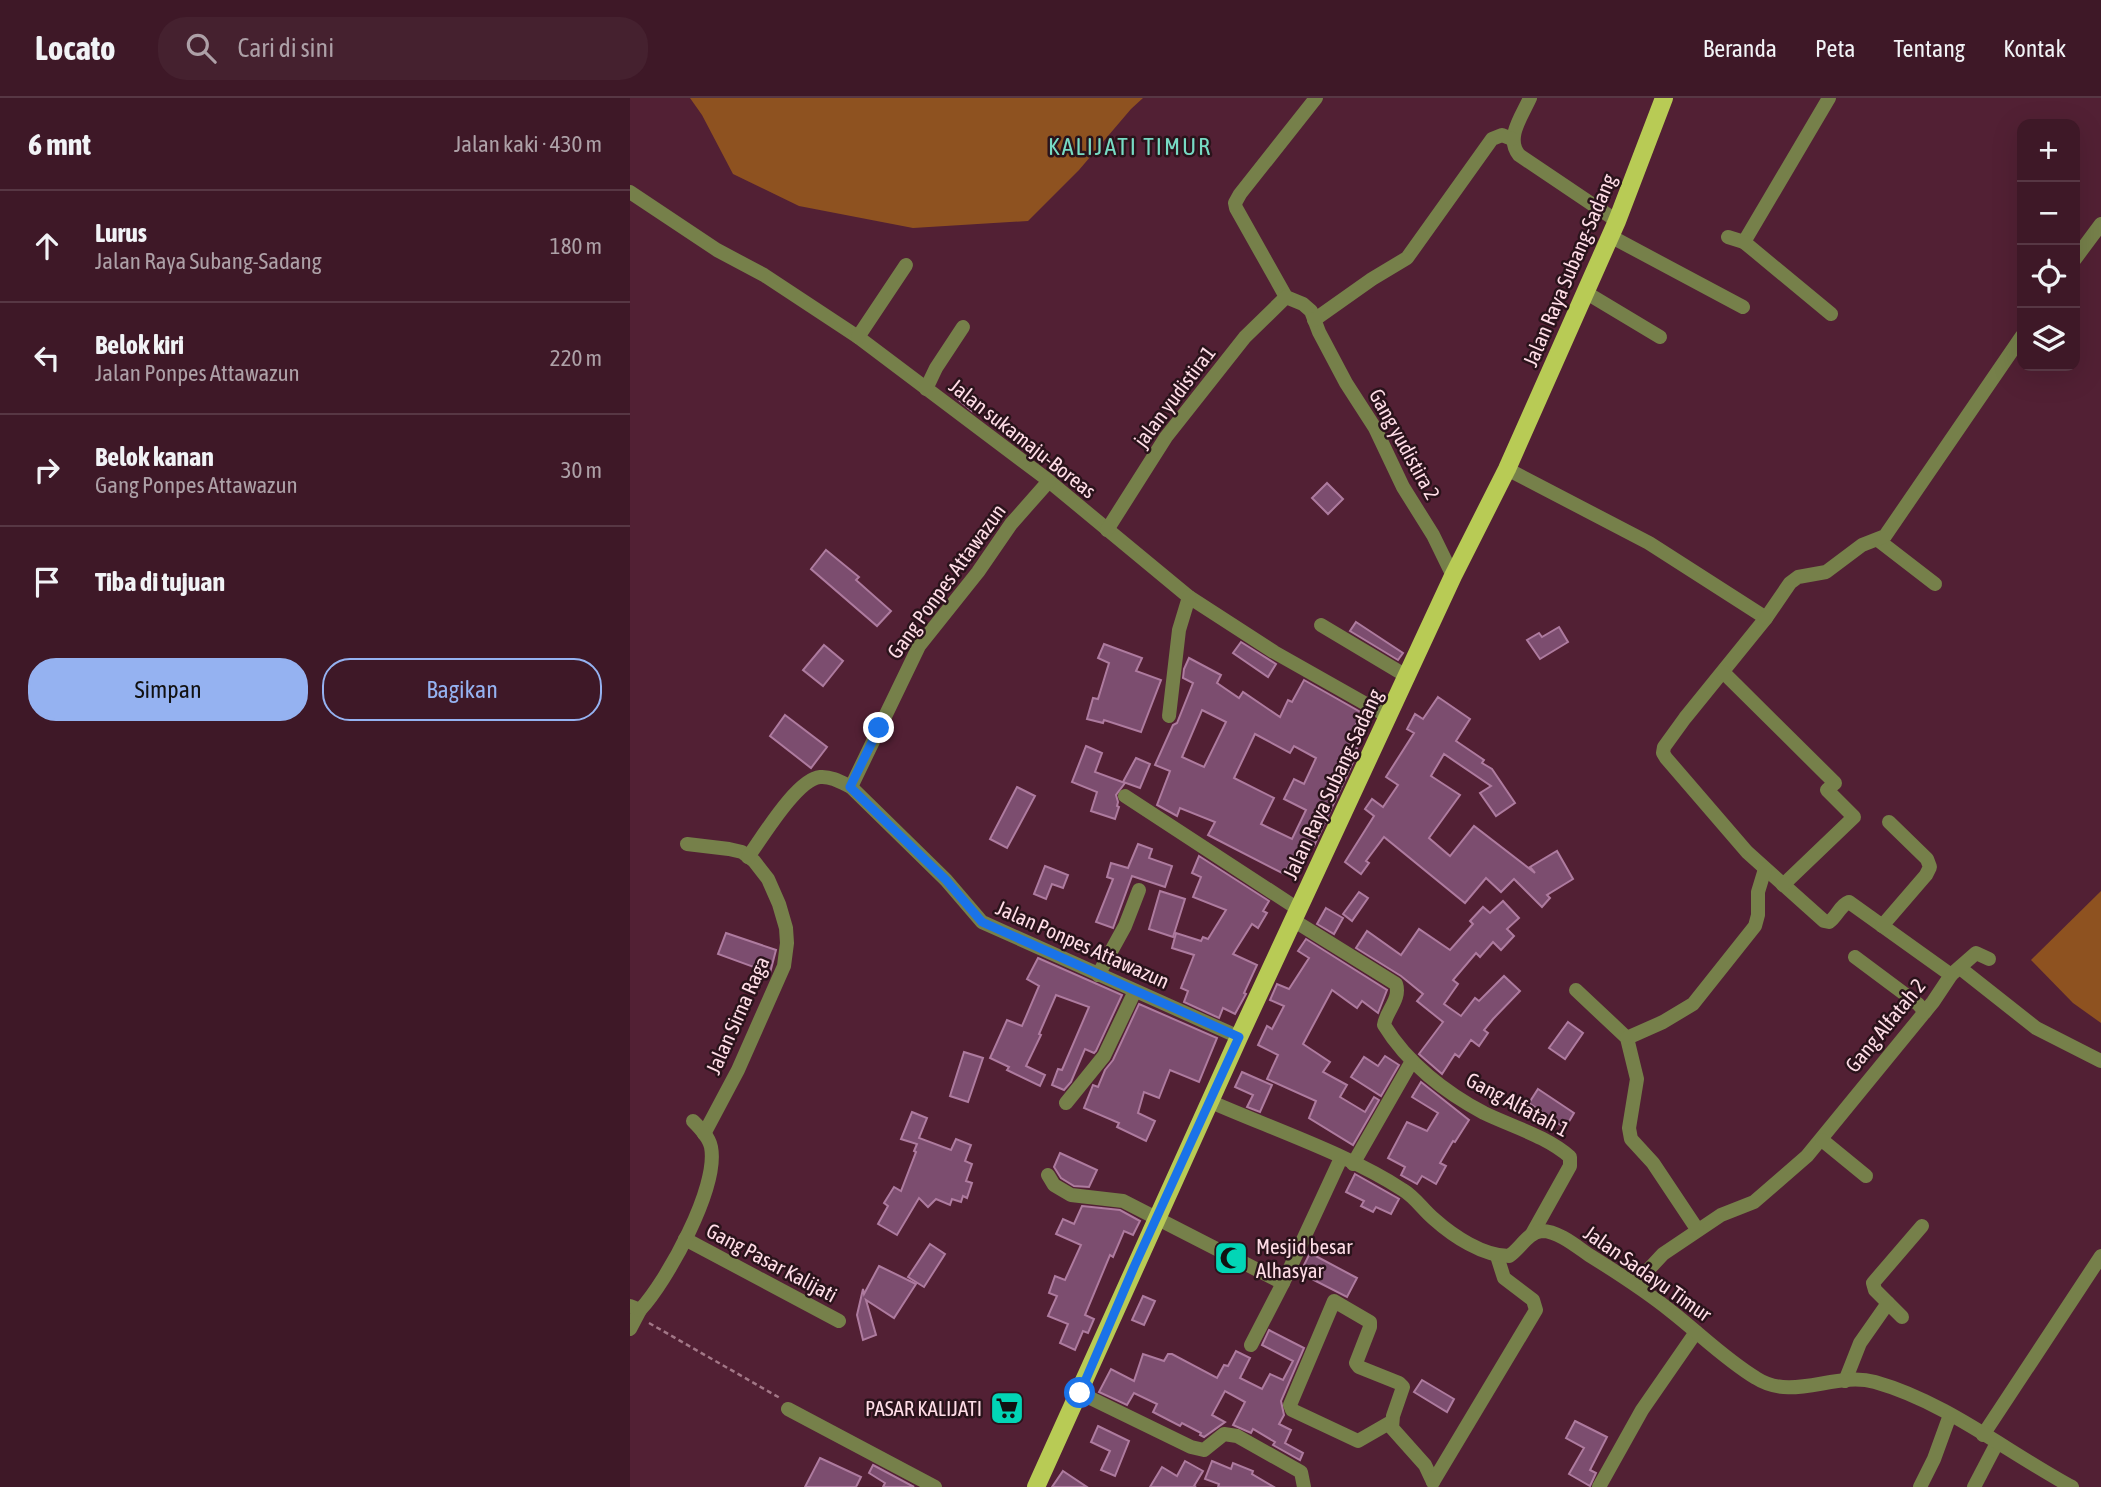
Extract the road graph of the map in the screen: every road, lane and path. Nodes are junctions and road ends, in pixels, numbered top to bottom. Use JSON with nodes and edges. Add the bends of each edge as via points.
{"nodes":[{"id":1,"x":1316,"y":98,"type":"edge"},
{"id":2,"x":1530,"y":98,"type":"edge"},
{"id":3,"x":1664,"y":98,"type":"edge"},
{"id":4,"x":1829,"y":98,"type":"edge"},
{"id":5,"x":1513,"y":139,"type":"junction"},
{"id":6,"x":630,"y":192,"type":"edge"},
{"id":7,"x":2101,"y":224,"type":"edge"},
{"id":8,"x":1613,"y":229,"type":"junction"},
{"id":9,"x":1728,"y":237,"type":"dead end"},
{"id":10,"x":1744,"y":243,"type":"junction"},
{"id":11,"x":2080,"y":252,"type":"edge"},
{"id":12,"x":906,"y":265,"type":"dead end"},
{"id":13,"x":1585,"y":292,"type":"junction"},
{"id":14,"x":1286,"y":297,"type":"junction"},
{"id":15,"x":1743,"y":307,"type":"dead end"},
{"id":16,"x":1831,"y":314,"type":"dead end"},
{"id":17,"x":1317,"y":326,"type":"junction"},
{"id":18,"x":963,"y":327,"type":"dead end"},
{"id":19,"x":858,"y":337,"type":"junction"},
{"id":20,"x":1660,"y":337,"type":"dead end"},
{"id":21,"x":2017,"y":343,"type":"edge"},
{"id":22,"x":926,"y":390,"type":"junction"},
{"id":23,"x":1507,"y":469,"type":"junction"},
{"id":24,"x":1049,"y":481,"type":"junction"},
{"id":25,"x":1107,"y":530,"type":"junction"},
{"id":26,"x":1878,"y":540,"type":"junction"},
{"id":27,"x":1453,"y":576,"type":"junction"},
{"id":28,"x":1935,"y":584,"type":"dead end"},
{"id":29,"x":1189,"y":597,"type":"junction"},
{"id":30,"x":1766,"y":618,"type":"junction"},
{"id":31,"x":1321,"y":625,"type":"dead end"},
{"id":32,"x":1723,"y":672,"type":"junction"},
{"id":33,"x":1408,"y":677,"type":"junction"},
{"id":34,"x":1169,"y":716,"type":"dead end"},
{"id":35,"x":1389,"y":717,"type":"junction"},
{"id":36,"x":850,"y":787,"type":"junction"},
{"id":37,"x":1125,"y":796,"type":"dead end"},
{"id":38,"x":1889,"y":822,"type":"dead end"},
{"id":39,"x":687,"y":844,"type":"dead end"},
{"id":40,"x":748,"y":857,"type":"junction"},
{"id":41,"x":1765,"y":869,"type":"junction"},
{"id":42,"x":1783,"y":885,"type":"junction"},
{"id":43,"x":1139,"y":890,"type":"dead end"},
{"id":44,"x":1296,"y":915,"type":"junction"},
{"id":45,"x":1882,"y":926,"type":"junction"},
{"id":46,"x":1855,"y":957,"type":"dead end"},
{"id":47,"x":1989,"y":959,"type":"dead end"},
{"id":48,"x":1955,"y":972,"type":"junction"},
{"id":49,"x":1098,"y":975,"type":"junction"},
{"id":50,"x":1576,"y":990,"type":"dead end"},
{"id":51,"x":1135,"y":991,"type":"junction"},
{"id":52,"x":1925,"y":1012,"type":"junction"},
{"id":53,"x":1239,"y":1037,"type":"junction"},
{"id":54,"x":1627,"y":1038,"type":"junction"},
{"id":55,"x":1412,"y":1061,"type":"junction"},
{"id":56,"x":2101,"y":1061,"type":"edge"},
{"id":57,"x":1209,"y":1101,"type":"junction"},
{"id":58,"x":1066,"y":1103,"type":"dead end"},
{"id":59,"x":693,"y":1121,"type":"dead end"},
{"id":60,"x":705,"y":1134,"type":"junction"},
{"id":61,"x":1822,"y":1140,"type":"junction"},
{"id":62,"x":1347,"y":1161,"type":"junction"},
{"id":63,"x":1048,"y":1175,"type":"dead end"},
{"id":64,"x":1866,"y":1177,"type":"dead end"},
{"id":65,"x":1157,"y":1217,"type":"junction"},
{"id":66,"x":1922,"y":1226,"type":"dead end"},
{"id":67,"x":1697,"y":1229,"type":"junction"},
{"id":68,"x":1532,"y":1234,"type":"junction"},
{"id":69,"x":685,"y":1239,"type":"junction"},
{"id":70,"x":1497,"y":1256,"type":"junction"},
{"id":71,"x":2101,"y":1256,"type":"edge"},
{"id":72,"x":1283,"y":1283,"type":"junction"},
{"id":73,"x":1635,"y":1284,"type":"junction"},
{"id":74,"x":1888,"y":1303,"type":"junction"},
{"id":75,"x":634,"y":1315,"type":"edge"},
{"id":76,"x":1902,"y":1317,"type":"dead end"},
{"id":77,"x":839,"y":1321,"type":"dead end"},
{"id":78,"x":1696,"y":1332,"type":"junction"},
{"id":79,"x":1251,"y":1345,"type":"dead end"},
{"id":80,"x":1845,"y":1381,"type":"junction"},
{"id":81,"x":1080,"y":1393,"type":"junction"},
{"id":82,"x":788,"y":1409,"type":"joint"},
{"id":83,"x":1950,"y":1415,"type":"junction"},
{"id":84,"x":1391,"y":1422,"type":"junction"},
{"id":85,"x":1983,"y":1435,"type":"junction"},
{"id":86,"x":1997,"y":1443,"type":"junction"},
{"id":87,"x":1433,"y":1485,"type":"edge"},
{"id":88,"x":935,"y":1487,"type":"edge"},
{"id":89,"x":1036,"y":1487,"type":"edge"},
{"id":90,"x":1304,"y":1487,"type":"edge"},
{"id":91,"x":1599,"y":1487,"type":"edge"},
{"id":92,"x":1920,"y":1487,"type":"edge"},
{"id":93,"x":1974,"y":1487,"type":"edge"},
{"id":94,"x":2072,"y":1487,"type":"edge"}],
"edges":[{"from":1,"to":14,"type":"street","via":[[1236,203]]},
{"from":2,"to":5,"type":"street"},
{"from":3,"to":8,"type":"main road","name":"Jalan Raya Subang-Sadang"},
{"from":4,"to":10,"type":"street"},
{"from":5,"to":8,"type":"street","via":[[1519,155]]},
{"from":5,"to":17,"type":"street","via":[[1502,135],[1492,139],[1407,258],[1372,279]]},
{"from":6,"to":19,"type":"street","name":"Jalan sukamaju-Boreas"},
{"from":7,"to":11,"type":"street"},
{"from":8,"to":13,"type":"main road","name":"Jalan Raya Subang-Sadang"},
{"from":8,"to":15,"type":"street"},
{"from":9,"to":10,"type":"street"},
{"from":10,"to":16,"type":"street"},
{"from":12,"to":19,"type":"street"},
{"from":13,"to":20,"type":"street"},
{"from":13,"to":23,"type":"main road","name":"Jalan Raya Subang-Sadang"},
{"from":14,"to":17,"type":"street","via":[[1307,307]]},
{"from":14,"to":25,"type":"street","name":"jalan yudistira1","via":[[1245,337],[1166,437]]},
{"from":17,"to":27,"type":"street","name":"Gang yudistira 2"},
{"from":18,"to":22,"type":"street"},
{"from":19,"to":22,"type":"street","name":"Jalan sukamaju-Boreas"},
{"from":21,"to":26,"type":"street","via":[[1891,529]]},
{"from":22,"to":24,"type":"street","name":"Jalan sukamaju-Boreas"},
{"from":23,"to":27,"type":"main road","name":"Jalan Raya Subang-Sadang"},
{"from":23,"to":30,"type":"street","via":[[1649,543]]},
{"from":24,"to":25,"type":"street","name":"Jalan sukamaju-Boreas"},
{"from":24,"to":36,"type":"street","name":"Gang Ponpes Attawazun","via":[[919,646]]},
{"from":25,"to":29,"type":"street","name":"Jalan sukamaju-Boreas"},
{"from":26,"to":28,"type":"street"},
{"from":26,"to":30,"type":"street","via":[[1862,545],[1826,572],[1798,577]]},
{"from":27,"to":33,"type":"main road","name":"Jalan Raya Subang-Sadang"},
{"from":29,"to":34,"type":"street","via":[[1179,630]]},
{"from":29,"to":35,"type":"street","name":"Jalan sukamaju-Boreas"},
{"from":30,"to":32,"type":"street"},
{"from":31,"to":33,"type":"street"},
{"from":32,"to":41,"type":"street","name":"Gang Alfatah 2","via":[[1663,753]]},
{"from":32,"to":42,"type":"street","via":[[1835,783],[1827,790],[1854,817]]},
{"from":33,"to":35,"type":"main road","name":"Jalan Raya Subang-Sadang"},
{"from":35,"to":44,"type":"main road","name":"Jalan Raya Subang-Sadang"},
{"from":36,"to":40,"type":"street","name":"Jalan Ponpes Attawazun","via":[[836,779],[810,780]]},
{"from":36,"to":49,"type":"street","name":"Jalan Ponpes Attawazun","via":[[946,880],[982,922]]},
{"from":37,"to":44,"type":"street"},
{"from":38,"to":45,"type":"street","via":[[1930,867]]},
{"from":39,"to":40,"type":"street","via":[[729,849]]},
{"from":40,"to":60,"type":"street","name":"Jalan Sirna Raga","via":[[768,879],[779,904],[787,956]]},
{"from":41,"to":42,"type":"street","name":"Gang Alfatah 2"},
{"from":41,"to":54,"type":"street","via":[[1755,926],[1693,1004]]},
{"from":42,"to":45,"type":"street","name":"Gang Alfatah 2","via":[[1824,921],[1833,919],[1849,902]]},
{"from":43,"to":49,"type":"street"},
{"from":44,"to":53,"type":"main road","name":"Jalan Raya Subang-Sadang"},
{"from":44,"to":55,"type":"street","name":"Gang Alfatah 1","via":[[1396,984],[1397,996],[1384,1026]]},
{"from":45,"to":48,"type":"street","name":"Gang Alfatah 2"},
{"from":46,"to":52,"type":"street"},
{"from":47,"to":48,"type":"street","via":[[1976,953]]},
{"from":48,"to":52,"type":"street","name":"Gang Alfatah 2"},
{"from":48,"to":56,"type":"street","via":[[2036,1028]]},
{"from":49,"to":51,"type":"street","name":"Jalan Ponpes Attawazun"},
{"from":50,"to":54,"type":"street"},
{"from":51,"to":53,"type":"street","name":"Jalan Ponpes Attawazun"},
{"from":51,"to":58,"type":"street","via":[[1101,1061]]},
{"from":52,"to":61,"type":"street","name":"Gang Alfatah 2"},
{"from":53,"to":57,"type":"main road","name":"Jalan Raya Subang-Sadang"},
{"from":54,"to":67,"type":"street","via":[[1637,1079],[1631,1139],[1654,1163]]},
{"from":55,"to":62,"type":"street"},
{"from":55,"to":68,"type":"street","name":"Gang Alfatah 1","via":[[1483,1112],[1539,1137],[1570,1157],[1570,1166]]},
{"from":57,"to":62,"type":"street"},
{"from":57,"to":65,"type":"main road","name":"Jalan Raya Subang-Sadang"},
{"from":59,"to":60,"type":"street"},
{"from":60,"to":69,"type":"street","via":[[713,1159],[704,1197]]},
{"from":61,"to":64,"type":"street"},
{"from":61,"to":67,"type":"street","name":"Gang Alfatah 2","via":[[1754,1202]]},
{"from":62,"to":70,"type":"street","via":[[1404,1190],[1444,1227]]},
{"from":62,"to":72,"type":"street"},
{"from":63,"to":65,"type":"street","via":[[1054,1185],[1072,1195],[1123,1201]]},
{"from":65,"to":72,"type":"street"},
{"from":65,"to":81,"type":"main road","name":"Jalan Raya Subang-Sadang"},
{"from":66,"to":74,"type":"street","via":[[1874,1281],[1873,1287]]},
{"from":67,"to":73,"type":"street","name":"Gang Alfatah 2","via":[[1663,1254]]},
{"from":68,"to":70,"type":"street","via":[[1509,1256]]},
{"from":68,"to":73,"type":"street","name":"Jalan Sadayu Timur","via":[[1547,1231],[1557,1235]]},
{"from":69,"to":75,"type":"street"},
{"from":69,"to":77,"type":"street","name":"Gang Pasar Kalijati"},
{"from":70,"to":87,"type":"street","via":[[1504,1278],[1533,1300],[1536,1310]]},
{"from":71,"to":85,"type":"street"},
{"from":72,"to":79,"type":"street"},
{"from":73,"to":78,"type":"street","name":"Jalan Sadayu Timur"},
{"from":74,"to":76,"type":"street"},
{"from":74,"to":80,"type":"street","via":[[1860,1343]]},
{"from":75,"to":82,"type":"path","via":[[781,1399]]},
{"from":78,"to":80,"type":"street","name":"Jalan Sadayu Timur","via":[[1775,1388]]},
{"from":78,"to":91,"type":"street","via":[[1642,1410]]},
{"from":80,"to":83,"type":"street","name":"Jalan Sadayu Timur","via":[[1897,1388]]},
{"from":81,"to":89,"type":"main road","name":"Jalan Raya Subang-Sadang"},
{"from":81,"to":90,"type":"street","via":[[1191,1447],[1204,1450],[1224,1434],[1237,1436],[1301,1472]]},
{"from":82,"to":88,"type":"street"},
{"from":83,"to":85,"type":"street","name":"Jalan Sadayu Timur"},
{"from":83,"to":92,"type":"street"},
{"from":84,"to":84,"type":"street","via":[[1403,1387],[1357,1365],[1370,1324],[1334,1301],[1290,1405],[1358,1441]]},
{"from":84,"to":87,"type":"street","via":[[1395,1434],[1425,1465]]},
{"from":85,"to":86,"type":"street","name":"Jalan Sadayu Timur"},
{"from":86,"to":93,"type":"street"},
{"from":86,"to":94,"type":"street","name":"Jalan Sadayu Timur"}]}
